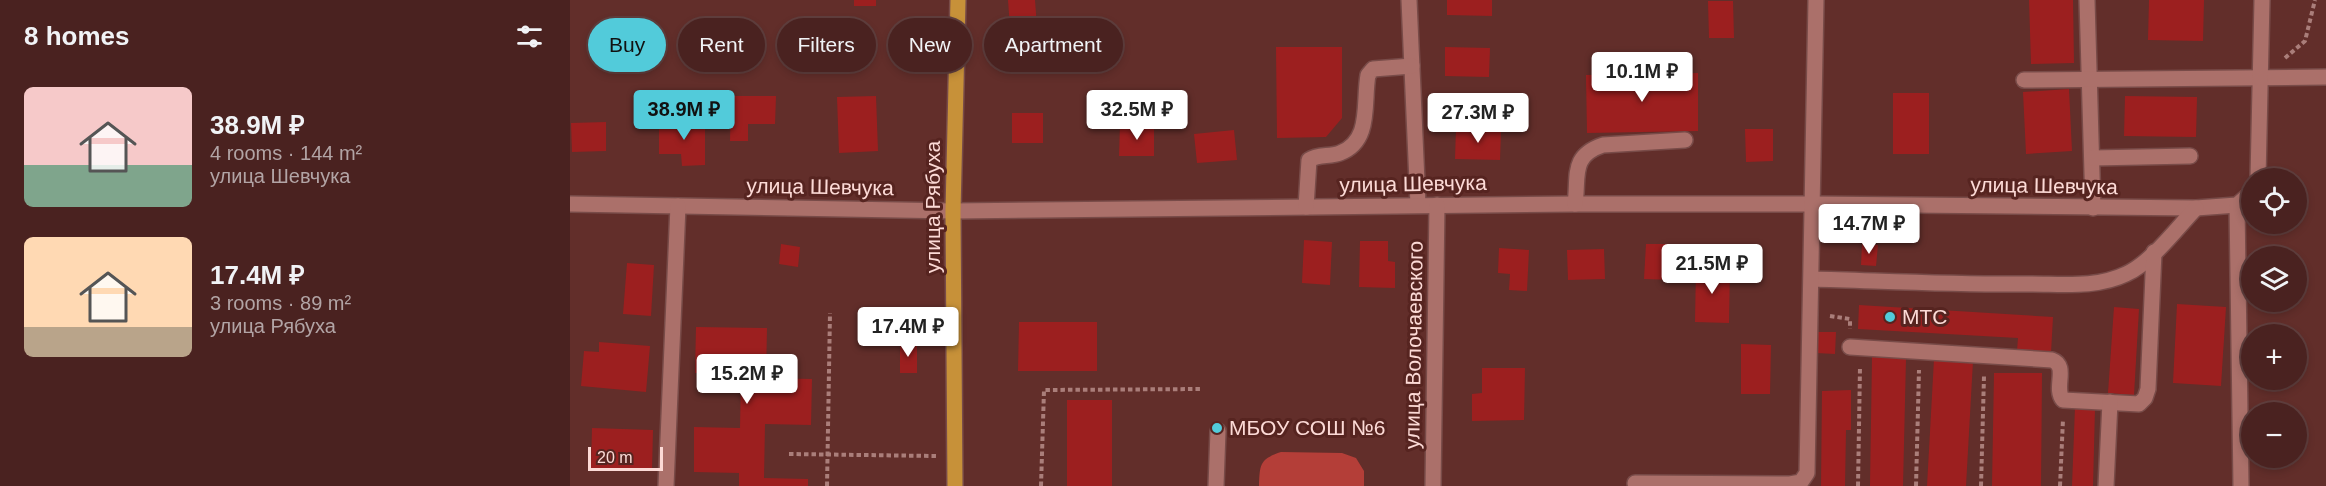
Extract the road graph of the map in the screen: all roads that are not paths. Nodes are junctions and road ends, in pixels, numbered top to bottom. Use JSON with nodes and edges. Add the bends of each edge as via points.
{"nodes":[{"id":1,"x":957,"y":0,"type":"edge"},
{"id":2,"x":1409,"y":0,"type":"edge"},
{"id":3,"x":1816,"y":0,"type":"edge"},
{"id":4,"x":2087,"y":0,"type":"edge"},
{"id":5,"x":2262,"y":0,"type":"edge"},
{"id":6,"x":1412,"y":66,"type":"junction"},
{"id":7,"x":2326,"y":77,"type":"edge"},
{"id":8,"x":2261,"y":78,"type":"junction"},
{"id":9,"x":2089,"y":79,"type":"junction"},
{"id":10,"x":2024,"y":80,"type":"dead end"},
{"id":11,"x":1685,"y":140,"type":"dead end"},
{"id":12,"x":2190,"y":156,"type":"dead end"},
{"id":13,"x":2093,"y":159,"type":"junction"},
{"id":14,"x":2258,"y":168,"type":"edge"},
{"id":15,"x":2241,"y":202,"type":"edge"},
{"id":16,"x":570,"y":204,"type":"edge"},
{"id":17,"x":1575,"y":204,"type":"junction"},
{"id":18,"x":1813,"y":204,"type":"junction"},
{"id":19,"x":1418,"y":205,"type":"junction"},
{"id":20,"x":1437,"y":205,"type":"junction"},
{"id":21,"x":2237,"y":205,"type":"junction"},
{"id":22,"x":678,"y":206,"type":"junction"},
{"id":23,"x":1306,"y":207,"type":"junction"},
{"id":24,"x":2093,"y":208,"type":"junction"},
{"id":25,"x":2196,"y":208,"type":"junction"},
{"id":26,"x":953,"y":211,"type":"junction"},
{"id":27,"x":2154,"y":252,"type":"junction"},
{"id":28,"x":1812,"y":279,"type":"junction"},
{"id":29,"x":1850,"y":347,"type":"road end"},
{"id":30,"x":2109,"y":402,"type":"junction"},
{"id":31,"x":1218,"y":431,"type":"dead end"},
{"id":32,"x":1635,"y":483,"type":"dead end"},
{"id":33,"x":666,"y":486,"type":"edge"},
{"id":34,"x":955,"y":486,"type":"edge"},
{"id":35,"x":1216,"y":486,"type":"edge"},
{"id":36,"x":1433,"y":486,"type":"edge"},
{"id":37,"x":2106,"y":486,"type":"edge"},
{"id":38,"x":2241,"y":486,"type":"edge"}],
"edges":[{"from":1,"to":26,"type":"main road","name":"улица Рябуха"},
{"from":2,"to":6,"type":"street"},
{"from":3,"to":18,"type":"street"},
{"from":4,"to":9,"type":"street"},
{"from":5,"to":8,"type":"street"},
{"from":6,"to":19,"type":"street"},
{"from":6,"to":23,"type":"street","via":[[1373,69],[1368,75],[1364,126],[1359,139],[1337,154],[1309,160]]},
{"from":7,"to":8,"type":"street"},
{"from":8,"to":9,"type":"street"},
{"from":8,"to":14,"type":"street"},
{"from":9,"to":10,"type":"street"},
{"from":9,"to":13,"type":"street"},
{"from":11,"to":17,"type":"street","via":[[1593,148],[1578,165]]},
{"from":12,"to":13,"type":"street"},
{"from":13,"to":24,"type":"street"},
{"from":15,"to":21,"type":"street"},
{"from":16,"to":22,"type":"street","name":"улица Шевчука"},
{"from":17,"to":18,"type":"street","name":"улица Шевчука"},
{"from":17,"to":20,"type":"street","name":"улица Шевчука"},
{"from":18,"to":24,"type":"street","name":"улица Шевчука"},
{"from":18,"to":28,"type":"street"},
{"from":19,"to":20,"type":"street","name":"улица Шевчука"},
{"from":19,"to":23,"type":"street","name":"улица Шевчука"},
{"from":20,"to":36,"type":"street","name":"улица Волочаевского"},
{"from":21,"to":25,"type":"street","name":"улица Шевчука"},
{"from":21,"to":38,"type":"street"},
{"from":22,"to":26,"type":"street","name":"улица Шевчука"},
{"from":22,"to":33,"type":"street"},
{"from":23,"to":26,"type":"street","name":"улица Шевчука"},
{"from":24,"to":25,"type":"street","name":"улица Шевчука"},
{"from":25,"to":27,"type":"street"},
{"from":26,"to":34,"type":"main road","name":"улица Рябуха"},
{"from":27,"to":28,"type":"street","via":[[2127,274],[2086,284],[1971,285]]},
{"from":27,"to":30,"type":"street","via":[[2148,389],[2139,404]]},
{"from":28,"to":32,"type":"street","via":[[1807,473],[1801,482]]},
{"from":29,"to":30,"type":"street","via":[[2052,360],[2060,366],[2059,393],[2063,400]]},
{"from":30,"to":37,"type":"street"},
{"from":31,"to":35,"type":"street"}]}
